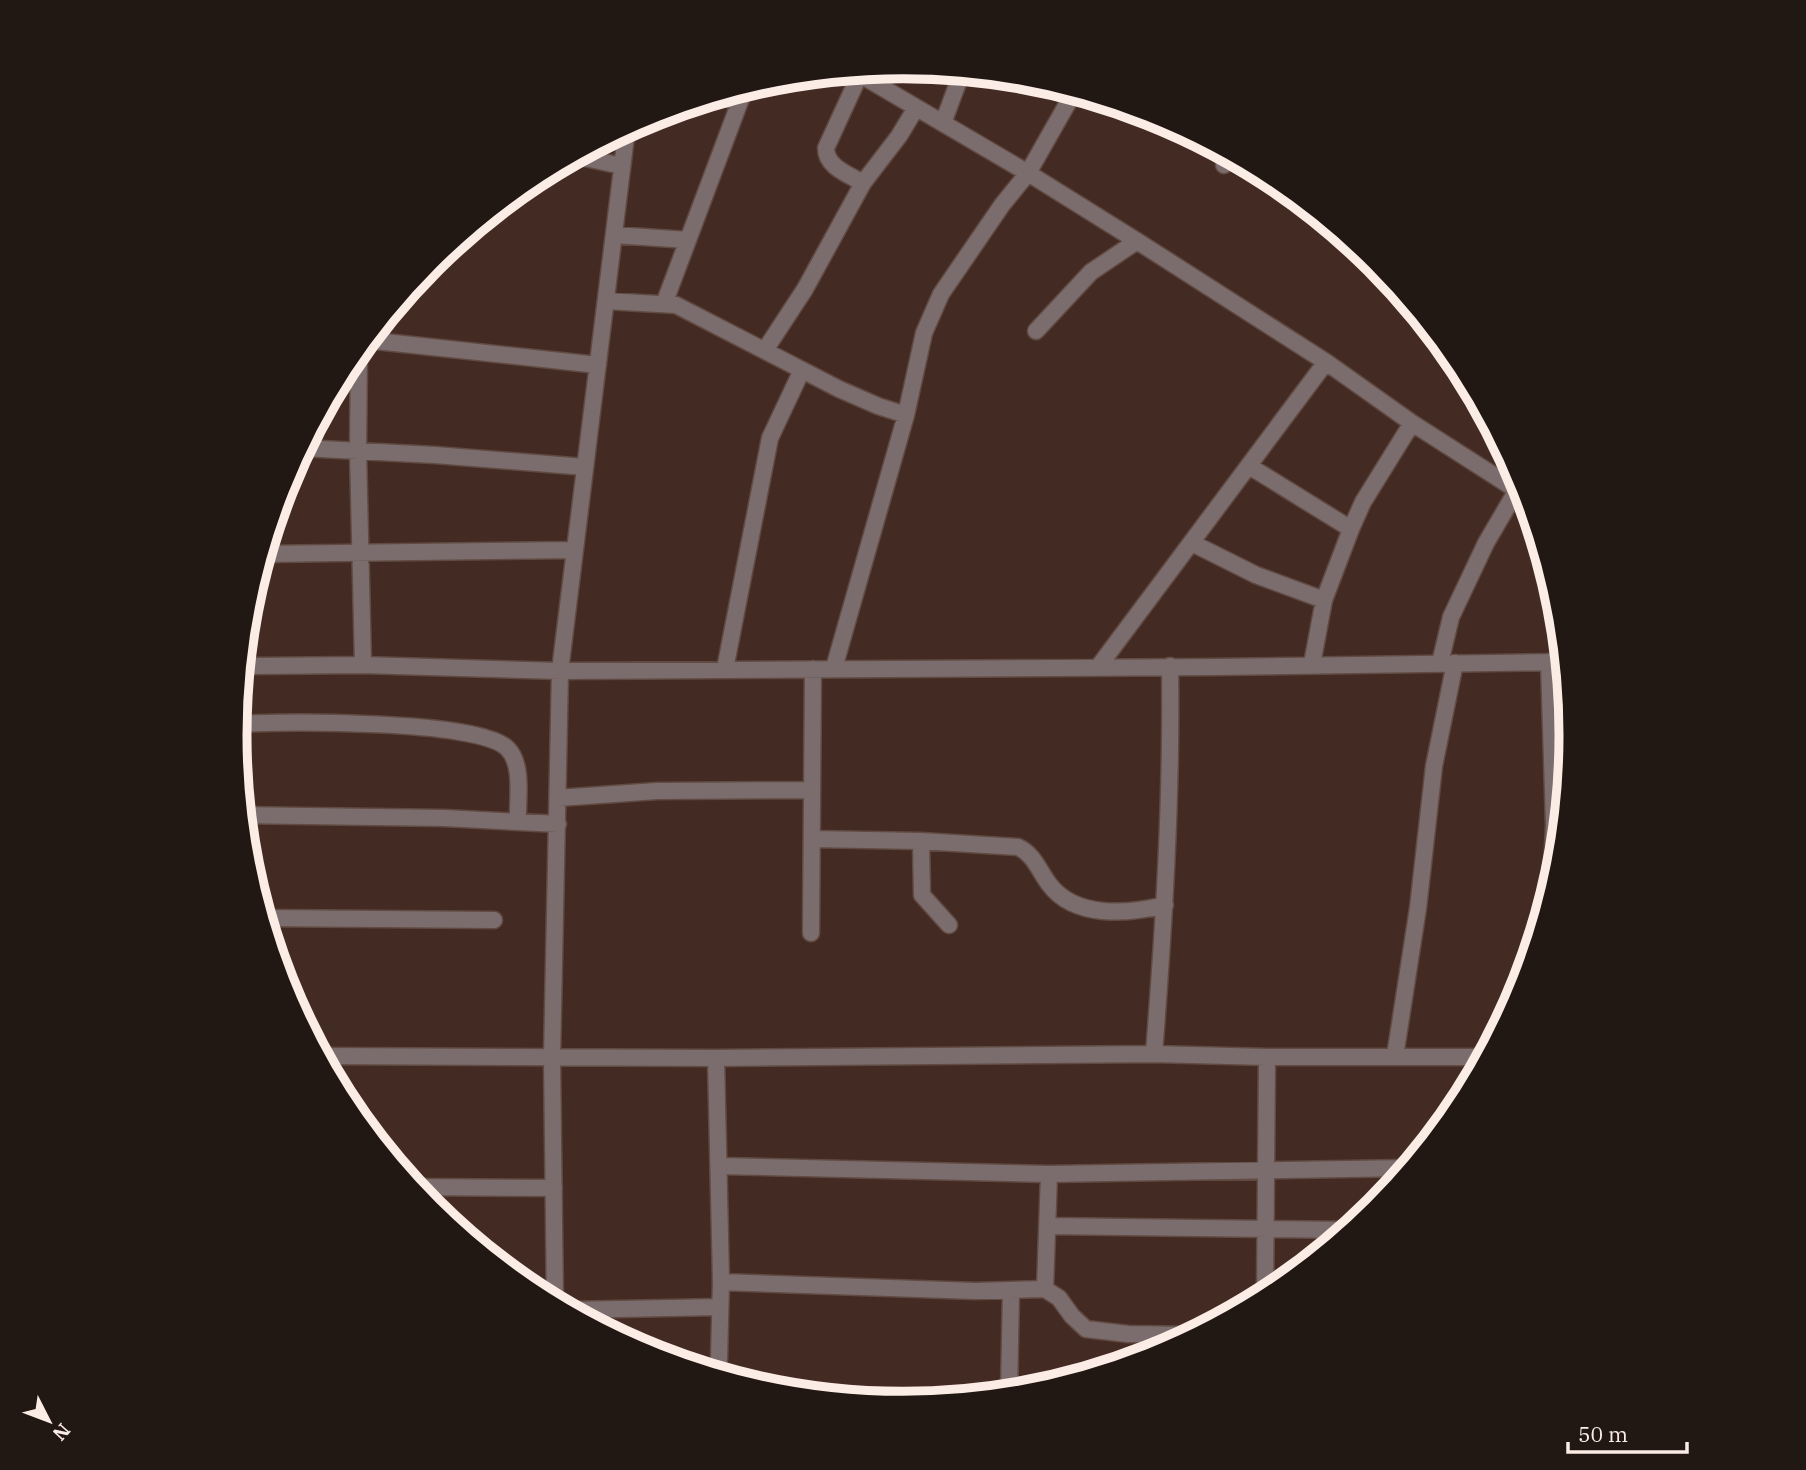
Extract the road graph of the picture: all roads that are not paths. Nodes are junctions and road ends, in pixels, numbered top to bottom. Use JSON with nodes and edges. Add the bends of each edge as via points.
{"nodes":[{"id":1,"x":868,"y":80,"type":"edge"},
{"id":2,"x":854,"y":81,"type":"edge"},
{"id":3,"x":959,"y":81,"type":"edge"},
{"id":4,"x":741,"y":99,"type":"edge"},
{"id":5,"x":1069,"y":100,"type":"edge"},
{"id":6,"x":733,"y":101,"type":"edge"},
{"id":7,"x":739,"y":104,"type":"junction"},
{"id":8,"x":916,"y":108,"type":"junction"},
{"id":9,"x":943,"y":123,"type":"junction"},
{"id":10,"x":625,"y":141,"type":"edge"},
{"id":11,"x":590,"y":159,"type":"edge"},
{"id":12,"x":622,"y":166,"type":"junction"},
{"id":13,"x":1028,"y":173,"type":"junction"},
{"id":14,"x":863,"y":183,"type":"junction"},
{"id":15,"x":614,"y":235,"type":"junction"},
{"id":16,"x":688,"y":240,"type":"junction"},
{"id":17,"x":1137,"y":241,"type":"junction"},
{"id":18,"x":606,"y":301,"type":"junction"},
{"id":19,"x":664,"y":304,"type":"junction"},
{"id":20,"x":1036,"y":331,"type":"dead end"},
{"id":21,"x":378,"y":341,"type":"edge"},
{"id":22,"x":765,"y":350,"type":"junction"},
{"id":23,"x":1326,"y":362,"type":"junction"},
{"id":24,"x":598,"y":365,"type":"junction"},
{"id":25,"x":359,"y":368,"type":"edge"},
{"id":26,"x":802,"y":370,"type":"junction"},
{"id":27,"x":906,"y":415,"type":"junction"},
{"id":28,"x":1412,"y":423,"type":"junction"},
{"id":29,"x":312,"y":449,"type":"edge"},
{"id":30,"x":358,"y":451,"type":"junction"},
{"id":31,"x":1249,"y":466,"type":"junction"},
{"id":32,"x":585,"y":467,"type":"junction"},
{"id":33,"x":1510,"y":486,"type":"edge"},
{"id":34,"x":1515,"y":501,"type":"edge"},
{"id":35,"x":1351,"y":529,"type":"junction"},
{"id":36,"x":1192,"y":543,"type":"junction"},
{"id":37,"x":575,"y":550,"type":"junction"},
{"id":38,"x":359,"y":552,"type":"junction"},
{"id":39,"x":273,"y":554,"type":"edge"},
{"id":40,"x":1324,"y":600,"type":"junction"},
{"id":41,"x":1555,"y":662,"type":"edge"},
{"id":42,"x":1447,"y":663,"type":"junction"},
{"id":43,"x":1311,"y":664,"type":"junction"},
{"id":44,"x":250,"y":666,"type":"edge"},
{"id":45,"x":363,"y":666,"type":"junction"},
{"id":46,"x":1100,"y":666,"type":"junction"},
{"id":47,"x":1170,"y":666,"type":"junction"},
{"id":48,"x":834,"y":668,"type":"junction"},
{"id":49,"x":725,"y":669,"type":"junction"},
{"id":50,"x":813,"y":669,"type":"junction"},
{"id":51,"x":560,"y":671,"type":"junction"},
{"id":52,"x":1557,"y":678,"type":"edge"},
{"id":53,"x":247,"y":723,"type":"edge"},
{"id":54,"x":812,"y":790,"type":"junction"},
{"id":55,"x":558,"y":798,"type":"junction"},
{"id":56,"x":251,"y":815,"type":"edge"},
{"id":57,"x":1554,"y":820,"type":"edge"},
{"id":58,"x":518,"y":821,"type":"junction"},
{"id":59,"x":558,"y":824,"type":"junction"},
{"id":60,"x":812,"y":839,"type":"junction"},
{"id":61,"x":921,"y":841,"type":"junction"},
{"id":62,"x":1165,"y":905,"type":"junction"},
{"id":63,"x":273,"y":918,"type":"edge"},
{"id":64,"x":494,"y":920,"type":"dead end"},
{"id":65,"x":949,"y":925,"type":"dead end"},
{"id":66,"x":811,"y":933,"type":"dead end"},
{"id":67,"x":1154,"y":1054,"type":"junction"},
{"id":68,"x":331,"y":1056,"type":"edge"},
{"id":69,"x":1395,"y":1056,"type":"junction"},
{"id":70,"x":1475,"y":1056,"type":"edge"},
{"id":71,"x":1267,"y":1057,"type":"junction"},
{"id":72,"x":552,"y":1058,"type":"junction"},
{"id":73,"x":716,"y":1058,"type":"junction"},
{"id":74,"x":720,"y":1166,"type":"junction"},
{"id":75,"x":1396,"y":1168,"type":"edge"},
{"id":76,"x":1265,"y":1169,"type":"junction"},
{"id":77,"x":1049,"y":1174,"type":"junction"},
{"id":78,"x":428,"y":1187,"type":"edge"},
{"id":79,"x":554,"y":1188,"type":"junction"},
{"id":80,"x":1048,"y":1226,"type":"junction"},
{"id":81,"x":1264,"y":1229,"type":"junction"},
{"id":82,"x":1334,"y":1230,"type":"edge"},
{"id":83,"x":721,"y":1282,"type":"junction"},
{"id":84,"x":1265,"y":1283,"type":"edge"},
{"id":85,"x":550,"y":1288,"type":"edge"},
{"id":86,"x":1045,"y":1289,"type":"junction"},
{"id":87,"x":1011,"y":1291,"type":"junction"},
{"id":88,"x":720,"y":1307,"type":"junction"},
{"id":89,"x":587,"y":1310,"type":"edge"},
{"id":90,"x":1169,"y":1335,"type":"edge"},
{"id":91,"x":719,"y":1360,"type":"dead end"},
{"id":92,"x":1009,"y":1383,"type":"edge"}],
"edges":[{"from":1,"to":8,"type":"street"},
{"from":2,"to":14,"type":"street","via":[[826,156],[832,165]]},
{"from":3,"to":9,"type":"street"},
{"from":4,"to":7,"type":"street"},
{"from":5,"to":13,"type":"street"},
{"from":6,"to":7,"type":"street"},
{"from":7,"to":16,"type":"street"},
{"from":8,"to":9,"type":"street"},
{"from":8,"to":14,"type":"street"},
{"from":9,"to":13,"type":"street"},
{"from":10,"to":12,"type":"street"},
{"from":11,"to":12,"type":"street"},
{"from":12,"to":15,"type":"street"},
{"from":13,"to":17,"type":"street"},
{"from":13,"to":27,"type":"street","via":[[941,294],[924,333]]},
{"from":14,"to":22,"type":"street","via":[[812,277]]},
{"from":15,"to":16,"type":"street"},
{"from":15,"to":18,"type":"street"},
{"from":16,"to":19,"type":"street"},
{"from":17,"to":20,"type":"street","via":[[1091,272]]},
{"from":17,"to":23,"type":"street"},
{"from":18,"to":19,"type":"street"},
{"from":18,"to":24,"type":"street"},
{"from":19,"to":22,"type":"street","via":[[676,305]]},
{"from":21,"to":24,"type":"street"},
{"from":22,"to":26,"type":"street"},
{"from":23,"to":28,"type":"street"},
{"from":23,"to":31,"type":"street"},
{"from":24,"to":32,"type":"street"},
{"from":25,"to":30,"type":"street"},
{"from":26,"to":27,"type":"street"},
{"from":26,"to":49,"type":"street","via":[[770,438]]},
{"from":27,"to":48,"type":"street"},
{"from":28,"to":33,"type":"street"},
{"from":28,"to":35,"type":"street"},
{"from":29,"to":30,"type":"street"},
{"from":30,"to":32,"type":"street"},
{"from":30,"to":38,"type":"street"},
{"from":31,"to":35,"type":"street"},
{"from":31,"to":36,"type":"street"},
{"from":32,"to":37,"type":"street"},
{"from":34,"to":42,"type":"street","via":[[1486,543],[1451,617]]},
{"from":35,"to":40,"type":"street"},
{"from":36,"to":40,"type":"street","via":[[1256,575]]},
{"from":36,"to":46,"type":"street"},
{"from":37,"to":38,"type":"street"},
{"from":37,"to":51,"type":"street"},
{"from":38,"to":39,"type":"street"},
{"from":38,"to":45,"type":"street"},
{"from":40,"to":43,"type":"street"},
{"from":41,"to":42,"type":"street"},
{"from":42,"to":43,"type":"street"},
{"from":42,"to":69,"type":"street"},
{"from":43,"to":47,"type":"street"},
{"from":44,"to":45,"type":"street"},
{"from":45,"to":51,"type":"street"},
{"from":46,"to":47,"type":"street"},
{"from":46,"to":48,"type":"street"},
{"from":47,"to":62,"type":"street"},
{"from":48,"to":50,"type":"street"},
{"from":49,"to":50,"type":"street"},
{"from":49,"to":51,"type":"street"},
{"from":50,"to":54,"type":"street"},
{"from":51,"to":55,"type":"street"},
{"from":52,"to":57,"type":"street"},
{"from":53,"to":58,"type":"street","via":[[364,723],[493,739],[507,747],[516,766]]},
{"from":54,"to":55,"type":"street","via":[[657,791]]},
{"from":54,"to":60,"type":"street"},
{"from":55,"to":59,"type":"street"},
{"from":56,"to":58,"type":"street"},
{"from":58,"to":59,"type":"street"},
{"from":59,"to":72,"type":"street"},
{"from":60,"to":61,"type":"street"},
{"from":60,"to":66,"type":"street"},
{"from":61,"to":62,"type":"street","via":[[1018,847],[1025,850],[1055,892],[1075,905],[1122,912]]},
{"from":61,"to":65,"type":"street","via":[[922,895]]},
{"from":62,"to":67,"type":"street"},
{"from":63,"to":64,"type":"street"},
{"from":67,"to":71,"type":"street"},
{"from":67,"to":73,"type":"street"},
{"from":68,"to":72,"type":"street"},
{"from":69,"to":70,"type":"street"},
{"from":69,"to":71,"type":"street"},
{"from":71,"to":76,"type":"street"},
{"from":72,"to":73,"type":"street"},
{"from":72,"to":79,"type":"street"},
{"from":73,"to":74,"type":"street"},
{"from":74,"to":77,"type":"street"},
{"from":74,"to":83,"type":"street"},
{"from":75,"to":76,"type":"street"},
{"from":76,"to":77,"type":"street"},
{"from":76,"to":81,"type":"street"},
{"from":77,"to":80,"type":"street"},
{"from":78,"to":79,"type":"street"},
{"from":79,"to":85,"type":"street"},
{"from":80,"to":81,"type":"street"},
{"from":80,"to":86,"type":"street"},
{"from":81,"to":82,"type":"street"},
{"from":81,"to":84,"type":"street"},
{"from":83,"to":87,"type":"street"},
{"from":83,"to":88,"type":"street"},
{"from":86,"to":87,"type":"street"},
{"from":86,"to":90,"type":"street","via":[[1086,1329]]},
{"from":87,"to":92,"type":"street"},
{"from":88,"to":89,"type":"street"},
{"from":88,"to":91,"type":"street"}]}
